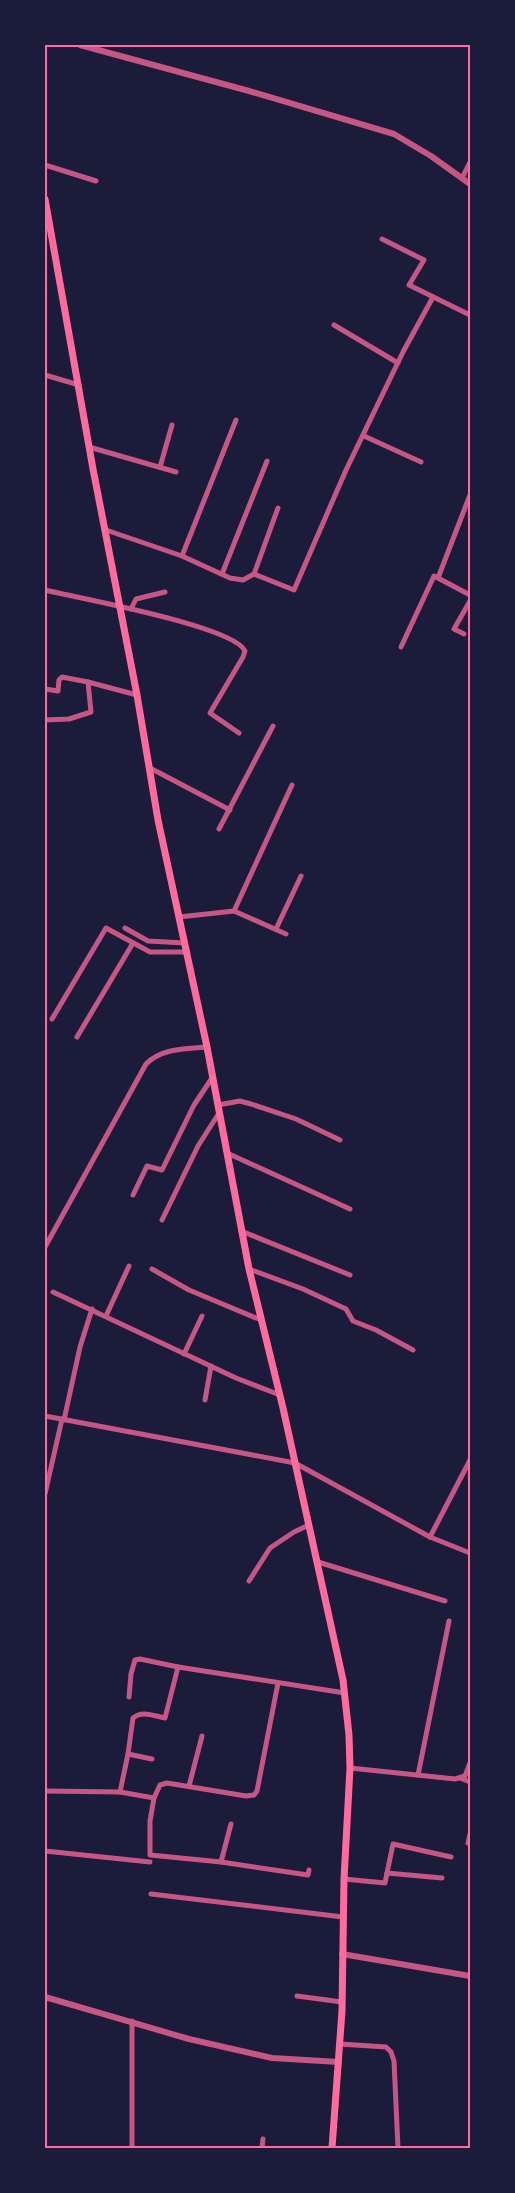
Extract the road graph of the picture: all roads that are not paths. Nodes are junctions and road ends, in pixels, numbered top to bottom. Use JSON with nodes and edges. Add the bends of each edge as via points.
{"nodes":[{"id":1,"x":80,"y":45,"type":"edge"},
{"id":2,"x":470,"y":162,"type":"edge"},
{"id":3,"x":45,"y":165,"type":"edge"},
{"id":4,"x":462,"y":178,"type":"junction"},
{"id":5,"x":96,"y":181,"type":"dead end"},
{"id":6,"x":470,"y":184,"type":"edge"},
{"id":7,"x":45,"y":199,"type":"edge"},
{"id":8,"x":382,"y":239,"type":"dead end"},
{"id":9,"x":433,"y":297,"type":"junction"},
{"id":10,"x":470,"y":315,"type":"edge"},
{"id":11,"x":334,"y":324,"type":"dead end"},
{"id":12,"x":398,"y":363,"type":"junction"},
{"id":13,"x":45,"y":375,"type":"edge"},
{"id":14,"x":79,"y":385,"type":"junction"},
{"id":15,"x":236,"y":420,"type":"dead end"},
{"id":16,"x":172,"y":426,"type":"dead end"},
{"id":17,"x":364,"y":436,"type":"junction"},
{"id":18,"x":90,"y":447,"type":"junction"},
{"id":19,"x":267,"y":462,"type":"dead end"},
{"id":20,"x":421,"y":462,"type":"dead end"},
{"id":21,"x":160,"y":467,"type":"junction"},
{"id":22,"x":176,"y":472,"type":"dead end"},
{"id":23,"x":470,"y":495,"type":"edge"},
{"id":24,"x":278,"y":508,"type":"dead end"},
{"id":25,"x":106,"y":530,"type":"junction"},
{"id":26,"x":182,"y":556,"type":"junction"},
{"id":27,"x":222,"y":574,"type":"junction"},
{"id":28,"x":254,"y":574,"type":"junction"},
{"id":29,"x":438,"y":578,"type":"junction"},
{"id":30,"x":45,"y":590,"type":"edge"},
{"id":31,"x":165,"y":592,"type":"dead end"},
{"id":32,"x":470,"y":595,"type":"edge"},
{"id":33,"x":470,"y":602,"type":"edge"},
{"id":34,"x":121,"y":606,"type":"junction"},
{"id":35,"x":131,"y":609,"type":"junction"},
{"id":36,"x":464,"y":634,"type":"dead end"},
{"id":37,"x":401,"y":647,"type":"dead end"},
{"id":38,"x":88,"y":682,"type":"junction"},
{"id":39,"x":45,"y":688,"type":"edge"},
{"id":40,"x":137,"y":694,"type":"junction"},
{"id":41,"x":45,"y":720,"type":"edge"},
{"id":42,"x":273,"y":726,"type":"dead end"},
{"id":43,"x":239,"y":733,"type":"dead end"},
{"id":44,"x":150,"y":768,"type":"junction"},
{"id":45,"x":292,"y":785,"type":"dead end"},
{"id":46,"x":230,"y":810,"type":"junction"},
{"id":47,"x":219,"y":829,"type":"dead end"},
{"id":48,"x":301,"y":876,"type":"dead end"},
{"id":49,"x":234,"y":911,"type":"junction"},
{"id":50,"x":179,"y":917,"type":"junction"},
{"id":51,"x":125,"y":928,"type":"dead end"},
{"id":52,"x":276,"y":928,"type":"junction"},
{"id":53,"x":286,"y":934,"type":"dead end"},
{"id":54,"x":133,"y":943,"type":"junction"},
{"id":55,"x":185,"y":943,"type":"junction"},
{"id":56,"x":186,"y":952,"type":"junction"},
{"id":57,"x":52,"y":1019,"type":"dead end"},
{"id":58,"x":77,"y":1037,"type":"dead end"},
{"id":59,"x":207,"y":1047,"type":"junction"},
{"id":60,"x":212,"y":1078,"type":"junction"},
{"id":61,"x":218,"y":1105,"type":"junction"},
{"id":62,"x":219,"y":1113,"type":"junction"},
{"id":63,"x":340,"y":1140,"type":"dead end"},
{"id":64,"x":226,"y":1153,"type":"junction"},
{"id":65,"x":133,"y":1195,"type":"dead end"},
{"id":66,"x":350,"y":1209,"type":"dead end"},
{"id":67,"x":162,"y":1220,"type":"dead end"},
{"id":68,"x":241,"y":1231,"type":"junction"},
{"id":69,"x":45,"y":1247,"type":"edge"},
{"id":70,"x":130,"y":1266,"type":"dead end"},
{"id":71,"x":152,"y":1269,"type":"dead end"},
{"id":72,"x":249,"y":1269,"type":"junction"},
{"id":73,"x":350,"y":1275,"type":"dead end"},
{"id":74,"x":53,"y":1292,"type":"dead end"},
{"id":75,"x":92,"y":1309,"type":"junction"},
{"id":76,"x":106,"y":1316,"type":"junction"},
{"id":77,"x":202,"y":1316,"type":"dead end"},
{"id":78,"x":261,"y":1320,"type":"junction"},
{"id":79,"x":413,"y":1350,"type":"dead end"},
{"id":80,"x":184,"y":1354,"type":"junction"},
{"id":81,"x":210,"y":1366,"type":"junction"},
{"id":82,"x":280,"y":1395,"type":"junction"},
{"id":83,"x":205,"y":1400,"type":"dead end"},
{"id":84,"x":45,"y":1416,"type":"edge"},
{"id":85,"x":63,"y":1419,"type":"junction"},
{"id":86,"x":470,"y":1460,"type":"edge"},
{"id":87,"x":295,"y":1463,"type":"junction"},
{"id":88,"x":45,"y":1494,"type":"edge"},
{"id":89,"x":309,"y":1525,"type":"junction"},
{"id":90,"x":430,"y":1537,"type":"junction"},
{"id":91,"x":470,"y":1553,"type":"edge"},
{"id":92,"x":318,"y":1562,"type":"junction"},
{"id":93,"x":249,"y":1581,"type":"dead end"},
{"id":94,"x":445,"y":1601,"type":"dead end"},
{"id":95,"x":449,"y":1621,"type":"dead end"},
{"id":96,"x":178,"y":1667,"type":"junction"},
{"id":97,"x":278,"y":1683,"type":"junction"},
{"id":98,"x":345,"y":1693,"type":"junction"},
{"id":99,"x":129,"y":1697,"type":"dead end"},
{"id":100,"x":202,"y":1736,"type":"dead end"},
{"id":101,"x":128,"y":1754,"type":"junction"},
{"id":102,"x":152,"y":1759,"type":"dead end"},
{"id":103,"x":470,"y":1763,"type":"edge"},
{"id":104,"x":350,"y":1768,"type":"junction"},
{"id":105,"x":418,"y":1775,"type":"junction"},
{"id":106,"x":459,"y":1778,"type":"junction"},
{"id":107,"x":470,"y":1782,"type":"edge"},
{"id":108,"x":189,"y":1786,"type":"junction"},
{"id":109,"x":45,"y":1791,"type":"edge"},
{"id":110,"x":120,"y":1792,"type":"junction"},
{"id":111,"x":154,"y":1798,"type":"junction"},
{"id":112,"x":231,"y":1824,"type":"dead end"},
{"id":113,"x":470,"y":1834,"type":"edge"},
{"id":114,"x":468,"y":1844,"type":"dead end"},
{"id":115,"x":45,"y":1851,"type":"edge"},
{"id":116,"x":451,"y":1856,"type":"dead end"},
{"id":117,"x":150,"y":1862,"type":"dead end"},
{"id":118,"x":221,"y":1862,"type":"junction"},
{"id":119,"x":309,"y":1870,"type":"dead end"},
{"id":120,"x":387,"y":1874,"type":"junction"},
{"id":121,"x":442,"y":1878,"type":"dead end"},
{"id":122,"x":344,"y":1879,"type":"junction"},
{"id":123,"x":151,"y":1894,"type":"dead end"},
{"id":124,"x":343,"y":1917,"type":"junction"},
{"id":125,"x":342,"y":1954,"type":"junction"},
{"id":126,"x":470,"y":1976,"type":"edge"},
{"id":127,"x":45,"y":1996,"type":"edge"},
{"id":128,"x":297,"y":1996,"type":"dead end"},
{"id":129,"x":342,"y":2002,"type":"junction"},
{"id":130,"x":132,"y":2021,"type":"junction"},
{"id":131,"x":340,"y":2044,"type":"junction"},
{"id":132,"x":339,"y":2062,"type":"junction"},
{"id":133,"x":263,"y":2139,"type":"dead end"},
{"id":134,"x":132,"y":2148,"type":"edge"},
{"id":135,"x":262,"y":2148,"type":"edge"},
{"id":136,"x":332,"y":2148,"type":"edge"},
{"id":137,"x":398,"y":2148,"type":"edge"}],
"edges":[{"from":1,"to":4,"type":"street","via":[[394,134]]},
{"from":2,"to":4,"type":"street"},
{"from":3,"to":5,"type":"street"},
{"from":4,"to":6,"type":"street"},
{"from":7,"to":14,"type":"main road"},
{"from":8,"to":9,"type":"street","via":[[424,260],[409,285]]},
{"from":9,"to":10,"type":"street"},
{"from":9,"to":12,"type":"street"},
{"from":11,"to":12,"type":"street"},
{"from":12,"to":17,"type":"street"},
{"from":13,"to":14,"type":"street"},
{"from":14,"to":18,"type":"main road"},
{"from":15,"to":26,"type":"street"},
{"from":16,"to":21,"type":"street"},
{"from":17,"to":20,"type":"street"},
{"from":17,"to":28,"type":"street","via":[[294,590]]},
{"from":18,"to":21,"type":"street"},
{"from":18,"to":25,"type":"main road"},
{"from":19,"to":27,"type":"street"},
{"from":21,"to":22,"type":"street"},
{"from":23,"to":29,"type":"street"},
{"from":24,"to":28,"type":"street"},
{"from":25,"to":26,"type":"street"},
{"from":25,"to":34,"type":"main road"},
{"from":26,"to":27,"type":"street"},
{"from":27,"to":28,"type":"street","via":[[240,580]]},
{"from":29,"to":32,"type":"street"},
{"from":29,"to":37,"type":"street","via":[[434,576]]},
{"from":30,"to":34,"type":"street"},
{"from":31,"to":35,"type":"street","via":[[136,599]]},
{"from":33,"to":36,"type":"street","via":[[454,629]]},
{"from":34,"to":35,"type":"street"},
{"from":34,"to":40,"type":"main road"},
{"from":35,"to":43,"type":"street","via":[[218,633],[242,646],[245,651],[243,657],[210,713]]},
{"from":38,"to":39,"type":"street","via":[[62,677],[58,691]]},
{"from":38,"to":40,"type":"street"},
{"from":38,"to":41,"type":"street","via":[[91,712],[69,719]]},
{"from":40,"to":44,"type":"main road"},
{"from":42,"to":46,"type":"street"},
{"from":44,"to":46,"type":"street"},
{"from":44,"to":50,"type":"main road"},
{"from":45,"to":49,"type":"street"},
{"from":46,"to":47,"type":"street"},
{"from":48,"to":52,"type":"street"},
{"from":49,"to":50,"type":"street"},
{"from":49,"to":52,"type":"street"},
{"from":50,"to":55,"type":"main road"},
{"from":51,"to":55,"type":"street","via":[[148,941]]},
{"from":52,"to":53,"type":"street"},
{"from":54,"to":56,"type":"street","via":[[150,952]]},
{"from":54,"to":57,"type":"street","via":[[106,928]]},
{"from":54,"to":58,"type":"street"},
{"from":55,"to":56,"type":"main road"},
{"from":56,"to":59,"type":"main road"},
{"from":59,"to":60,"type":"main road"},
{"from":59,"to":69,"type":"street","via":[[162,1053],[146,1064]]},
{"from":60,"to":61,"type":"main road"},
{"from":60,"to":65,"type":"street","via":[[194,1105],[162,1170],[148,1166]]},
{"from":61,"to":62,"type":"main road"},
{"from":61,"to":63,"type":"street","via":[[251,1104],[296,1119]]},
{"from":62,"to":64,"type":"main road"},
{"from":62,"to":67,"type":"street","via":[[198,1146]]},
{"from":64,"to":66,"type":"street"},
{"from":64,"to":68,"type":"main road"},
{"from":68,"to":72,"type":"main road"},
{"from":68,"to":73,"type":"street"},
{"from":70,"to":76,"type":"street"},
{"from":71,"to":78,"type":"street","via":[[189,1290]]},
{"from":72,"to":78,"type":"main road"},
{"from":72,"to":79,"type":"street","via":[[303,1289],[346,1310],[353,1321]]},
{"from":74,"to":75,"type":"street"},
{"from":75,"to":76,"type":"street"},
{"from":75,"to":85,"type":"street"},
{"from":76,"to":80,"type":"street"},
{"from":77,"to":80,"type":"street"},
{"from":78,"to":82,"type":"main road"},
{"from":80,"to":81,"type":"street"},
{"from":81,"to":82,"type":"street"},
{"from":81,"to":83,"type":"street"},
{"from":82,"to":87,"type":"main road"},
{"from":84,"to":85,"type":"street"},
{"from":85,"to":87,"type":"street"},
{"from":85,"to":88,"type":"street"},
{"from":86,"to":90,"type":"street"},
{"from":87,"to":89,"type":"main road"},
{"from":87,"to":90,"type":"street"},
{"from":89,"to":92,"type":"main road"},
{"from":89,"to":93,"type":"street","via":[[270,1548]]},
{"from":90,"to":91,"type":"street"},
{"from":92,"to":94,"type":"street"},
{"from":92,"to":98,"type":"main road"},
{"from":95,"to":105,"type":"street"},
{"from":96,"to":97,"type":"street"},
{"from":96,"to":99,"type":"street","via":[[135,1660]]},
{"from":96,"to":101,"type":"street","via":[[165,1718],[138,1714],[133,1718]]},
{"from":97,"to":98,"type":"street"},
{"from":97,"to":108,"type":"street","via":[[256,1793],[246,1796]]},
{"from":98,"to":104,"type":"main road"},
{"from":100,"to":108,"type":"street"},
{"from":101,"to":102,"type":"street"},
{"from":101,"to":110,"type":"street"},
{"from":103,"to":106,"type":"street","via":[[465,1776]]},
{"from":104,"to":105,"type":"street"},
{"from":104,"to":122,"type":"main road"},
{"from":105,"to":106,"type":"street"},
{"from":106,"to":107,"type":"street"},
{"from":108,"to":111,"type":"street","via":[[162,1784]]},
{"from":109,"to":110,"type":"street"},
{"from":110,"to":111,"type":"street"},
{"from":111,"to":118,"type":"street","via":[[150,1855]]},
{"from":112,"to":118,"type":"street"},
{"from":113,"to":114,"type":"street"},
{"from":115,"to":117,"type":"street"},
{"from":116,"to":120,"type":"street","via":[[393,1844]]},
{"from":118,"to":119,"type":"street","via":[[308,1875]]},
{"from":120,"to":121,"type":"street"},
{"from":120,"to":122,"type":"street","via":[[385,1883]]},
{"from":122,"to":124,"type":"main road"},
{"from":123,"to":124,"type":"street"},
{"from":124,"to":125,"type":"main road"},
{"from":125,"to":126,"type":"street"},
{"from":125,"to":129,"type":"main road"},
{"from":127,"to":130,"type":"street"},
{"from":128,"to":129,"type":"street"},
{"from":129,"to":131,"type":"main road"},
{"from":130,"to":132,"type":"street","via":[[189,2039],[272,2058]]},
{"from":130,"to":134,"type":"street"},
{"from":131,"to":132,"type":"main road"},
{"from":131,"to":137,"type":"street","via":[[385,2046],[391,2052]]},
{"from":132,"to":136,"type":"main road"},
{"from":133,"to":135,"type":"street"}]}
